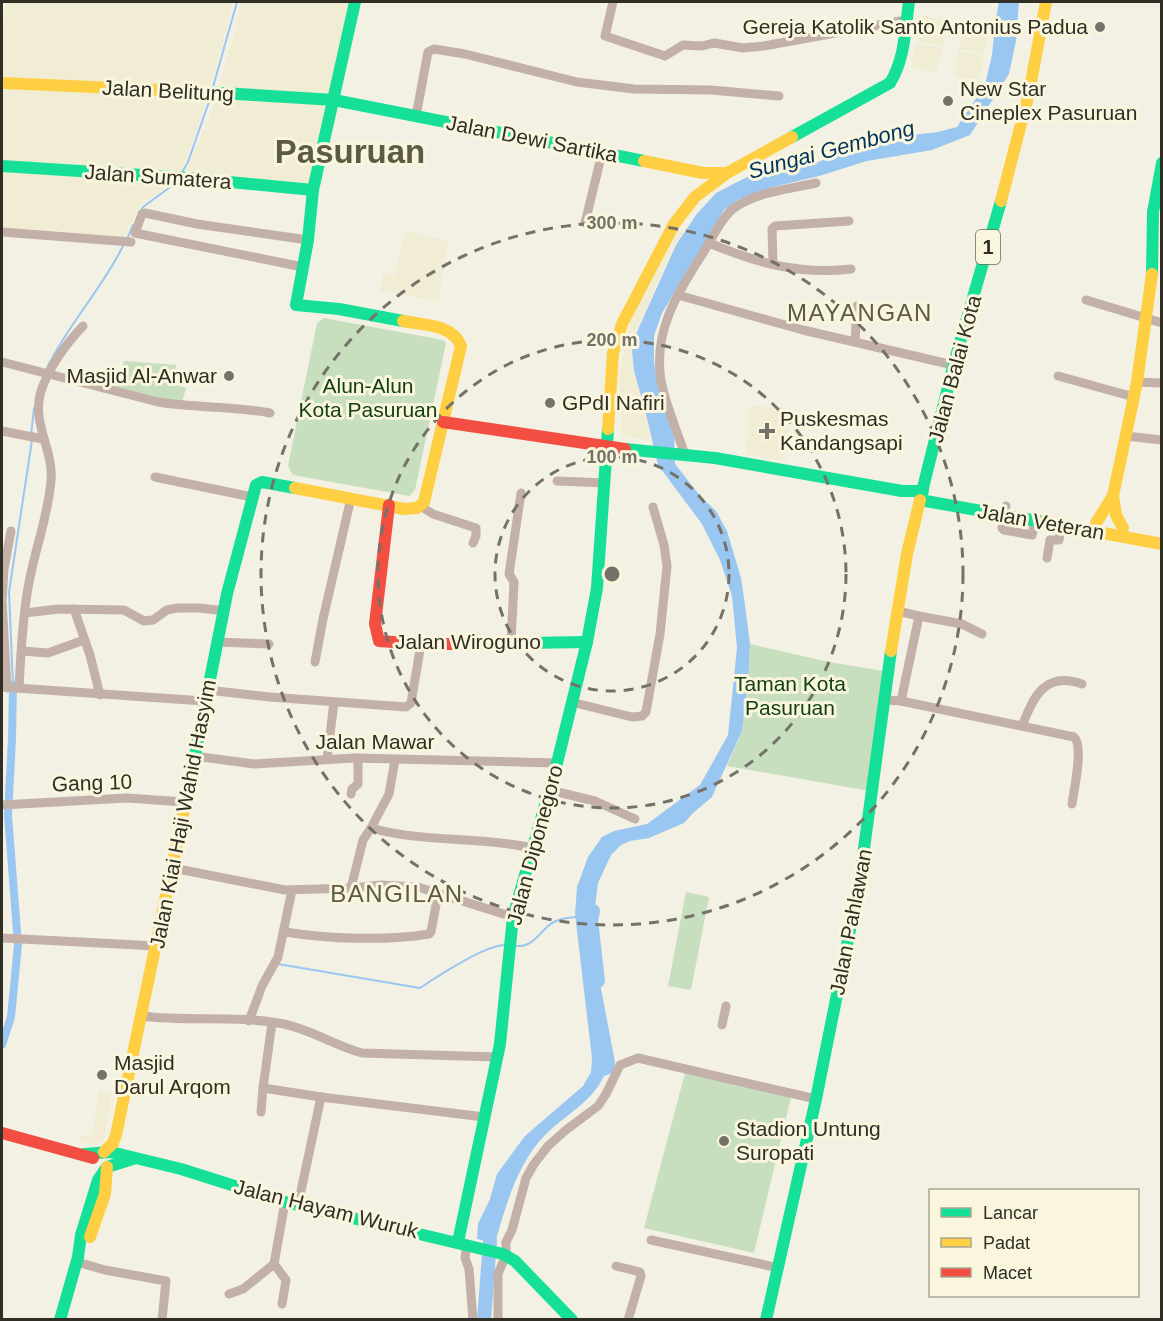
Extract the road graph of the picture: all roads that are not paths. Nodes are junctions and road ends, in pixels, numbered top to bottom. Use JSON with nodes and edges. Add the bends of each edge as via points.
{"nodes":[{"id":1,"x":355,"y":2,"type":"edge"},
{"id":2,"x":613,"y":2,"type":"edge"},
{"id":3,"x":909,"y":2,"type":"edge"},
{"id":4,"x":1046,"y":2,"type":"edge"},
{"id":5,"x":906,"y":20,"type":"junction"},
{"id":6,"x":2,"y":83,"type":"edge"},
{"id":7,"x":779,"y":96,"type":"dead end"},
{"id":8,"x":334,"y":100,"type":"junction"},
{"id":9,"x":416,"y":116,"type":"junction"},
{"id":10,"x":602,"y":153,"type":"junction"},
{"id":11,"x":1161,"y":164,"type":"edge"},
{"id":12,"x":2,"y":166,"type":"edge"},
{"id":13,"x":694,"y":171,"type":"junction"},
{"id":14,"x":727,"y":173,"type":"junction"},
{"id":15,"x":816,"y":183,"type":"dead end"},
{"id":16,"x":313,"y":190,"type":"junction"},
{"id":17,"x":695,"y":197,"type":"junction"},
{"id":18,"x":1158,"y":200,"type":"edge"},
{"id":19,"x":849,"y":221,"type":"dead end"},
{"id":20,"x":585,"y":223,"type":"dead end"},
{"id":21,"x":2,"y":232,"type":"edge"},
{"id":22,"x":308,"y":240,"type":"junction"},
{"id":23,"x":130,"y":241,"type":"dead end"},
{"id":24,"x":710,"y":243,"type":"junction"},
{"id":25,"x":1157,"y":251,"type":"edge"},
{"id":26,"x":773,"y":264,"type":"junction"},
{"id":27,"x":303,"y":267,"type":"junction"},
{"id":28,"x":851,"y":269,"type":"dead end"},
{"id":29,"x":678,"y":295,"type":"junction"},
{"id":30,"x":1086,"y":300,"type":"dead end"},
{"id":31,"x":857,"y":306,"type":"dead end"},
{"id":32,"x":1146,"y":319,"type":"junction"},
{"id":33,"x":1161,"y":323,"type":"edge"},
{"id":34,"x":83,"y":326,"type":"dead end"},
{"id":35,"x":855,"y":342,"type":"junction"},
{"id":36,"x":2,"y":362,"type":"edge"},
{"id":37,"x":953,"y":365,"type":"junction"},
{"id":38,"x":47,"y":375,"type":"junction"},
{"id":39,"x":1058,"y":376,"type":"dead end"},
{"id":40,"x":1137,"y":382,"type":"junction"},
{"id":41,"x":1161,"y":383,"type":"edge"},
{"id":42,"x":1134,"y":397,"type":"junction"},
{"id":43,"x":270,"y":413,"type":"dead end"},
{"id":44,"x":443,"y":422,"type":"junction"},
{"id":45,"x":2,"y":431,"type":"edge"},
{"id":46,"x":1126,"y":436,"type":"junction"},
{"id":47,"x":39,"y":438,"type":"junction"},
{"id":48,"x":1161,"y":440,"type":"edge"},
{"id":49,"x":607,"y":447,"type":"junction"},
{"id":50,"x":682,"y":455,"type":"junction"},
{"id":51,"x":155,"y":477,"type":"dead end"},
{"id":52,"x":557,"y":481,"type":"dead end"},
{"id":53,"x":605,"y":483,"type":"junction"},
{"id":54,"x":254,"y":491,"type":"junction"},
{"id":55,"x":521,"y":493,"type":"dead end"},
{"id":56,"x":922,"y":495,"type":"junction"},
{"id":57,"x":1113,"y":496,"type":"junction"},
{"id":58,"x":351,"y":498,"type":"junction"},
{"id":59,"x":389,"y":505,"type":"junction"},
{"id":60,"x":420,"y":506,"type":"junction"},
{"id":61,"x":653,"y":507,"type":"dead end"},
{"id":62,"x":1004,"y":510,"type":"junction"},
{"id":63,"x":915,"y":520,"type":"joint"},
{"id":64,"x":1035,"y":521,"type":"junction"},
{"id":65,"x":1062,"y":526,"type":"junction"},
{"id":66,"x":1092,"y":526,"type":"junction"},
{"id":67,"x":1123,"y":528,"type":"junction"},
{"id":68,"x":11,"y":531,"type":"dead end"},
{"id":69,"x":1161,"y":534,"type":"edge"},
{"id":70,"x":1032,"y":535,"type":"junction"},
{"id":71,"x":1050,"y":540,"type":"junction"},
{"id":72,"x":473,"y":543,"type":"dead end"},
{"id":73,"x":1161,"y":544,"type":"edge"},
{"id":74,"x":4,"y":555,"type":"edge"},
{"id":75,"x":1047,"y":558,"type":"dead end"},
{"id":76,"x":74,"y":609,"type":"junction"},
{"id":77,"x":225,"y":611,"type":"junction"},
{"id":78,"x":897,"y":611,"type":"junction"},
{"id":79,"x":25,"y":613,"type":"junction"},
{"id":80,"x":919,"y":616,"type":"junction"},
{"id":81,"x":982,"y":634,"type":"dead end"},
{"id":82,"x":84,"y":640,"type":"junction"},
{"id":83,"x":218,"y":642,"type":"junction"},
{"id":84,"x":511,"y":642,"type":"junction"},
{"id":85,"x":586,"y":642,"type":"junction"},
{"id":86,"x":269,"y":644,"type":"dead end"},
{"id":87,"x":421,"y":644,"type":"junction"},
{"id":88,"x":22,"y":651,"type":"junction"},
{"id":89,"x":315,"y":662,"type":"dead end"},
{"id":90,"x":1082,"y":684,"type":"dead end"},
{"id":91,"x":5,"y":688,"type":"edge"},
{"id":92,"x":19,"y":688,"type":"junction"},
{"id":93,"x":100,"y":695,"type":"junction"},
{"id":94,"x":206,"y":696,"type":"junction"},
{"id":95,"x":886,"y":700,"type":"junction"},
{"id":96,"x":901,"y":701,"type":"junction"},
{"id":97,"x":334,"y":702,"type":"junction"},
{"id":98,"x":571,"y":702,"type":"junction"},
{"id":99,"x":1022,"y":726,"type":"junction"},
{"id":100,"x":194,"y":756,"type":"junction"},
{"id":101,"x":358,"y":758,"type":"junction"},
{"id":102,"x":327,"y":759,"type":"junction"},
{"id":103,"x":395,"y":760,"type":"junction"},
{"id":104,"x":557,"y":763,"type":"junction"},
{"id":105,"x":549,"y":790,"type":"junction"},
{"id":106,"x":351,"y":794,"type":"dead end"},
{"id":107,"x":184,"y":802,"type":"junction"},
{"id":108,"x":7,"y":804,"type":"edge"},
{"id":109,"x":1072,"y":804,"type":"dead end"},
{"id":110,"x":635,"y":819,"type":"dead end"},
{"id":111,"x":373,"y":826,"type":"junction"},
{"id":112,"x":533,"y":848,"type":"junction"},
{"id":113,"x":172,"y":868,"type":"junction"},
{"id":114,"x":351,"y":888,"type":"junction"},
{"id":115,"x":292,"y":891,"type":"junction"},
{"id":116,"x":438,"y":894,"type":"junction"},
{"id":117,"x":513,"y":917,"type":"junction"},
{"id":118,"x":285,"y":932,"type":"junction"},
{"id":119,"x":2,"y":938,"type":"edge"},
{"id":120,"x":157,"y":946,"type":"junction"},
{"id":121,"x":726,"y":1006,"type":"dead end"},
{"id":122,"x":142,"y":1016,"type":"junction"},
{"id":123,"x":249,"y":1021,"type":"junction"},
{"id":124,"x":272,"y":1023,"type":"junction"},
{"id":125,"x":722,"y":1025,"type":"dead end"},
{"id":126,"x":497,"y":1058,"type":"junction"},
{"id":127,"x":263,"y":1088,"type":"junction"},
{"id":128,"x":321,"y":1097,"type":"junction"},
{"id":129,"x":816,"y":1099,"type":"junction"},
{"id":130,"x":261,"y":1112,"type":"dead end"},
{"id":131,"x":484,"y":1117,"type":"junction"},
{"id":132,"x":2,"y":1133,"type":"edge"},
{"id":133,"x":84,"y":1154,"type":"junction"},
{"id":134,"x":113,"y":1158,"type":"junction"},
{"id":135,"x":194,"y":1174,"type":"junction"},
{"id":136,"x":101,"y":1187,"type":"junction"},
{"id":137,"x":285,"y":1202,"type":"junction"},
{"id":138,"x":298,"y":1205,"type":"junction"},
{"id":139,"x":651,"y":1240,"type":"dead end"},
{"id":140,"x":465,"y":1244,"type":"junction"},
{"id":141,"x":504,"y":1254,"type":"junction"},
{"id":142,"x":78,"y":1259,"type":"junction"},
{"id":143,"x":274,"y":1264,"type":"junction"},
{"id":144,"x":616,"y":1266,"type":"dead end"},
{"id":145,"x":778,"y":1268,"type":"junction"},
{"id":146,"x":229,"y":1294,"type":"dead end"},
{"id":147,"x":282,"y":1304,"type":"dead end"},
{"id":148,"x":60,"y":1320,"type":"edge"},
{"id":149,"x":162,"y":1320,"type":"edge"},
{"id":150,"x":473,"y":1320,"type":"edge"},
{"id":151,"x":498,"y":1320,"type":"edge"},
{"id":152,"x":572,"y":1320,"type":"edge"},
{"id":153,"x":628,"y":1320,"type":"edge"},
{"id":154,"x":766,"y":1320,"type":"edge"}],
"edges":[{"from":1,"to":8,"type":"main road"},
{"from":2,"to":5,"type":"street","via":[[605,36],[665,56],[683,45],[764,46]]},
{"from":3,"to":5,"type":"main road","name":"Jalan Diponegoro"},
{"from":4,"to":37,"type":"main road","name":"Jalan Balai Kota","number":"1","via":[[1030,94]]},
{"from":5,"to":14,"type":"main road","name":"Jalan Diponegoro","via":[[898,68],[890,83]]},
{"from":6,"to":8,"type":"main road","name":"Jalan Belitung"},
{"from":7,"to":9,"type":"street","via":[[634,89],[577,82],[434,49],[428,52]]},
{"from":8,"to":9,"type":"main road","name":"Jalan Dewi Sartika"},
{"from":8,"to":16,"type":"main road"},
{"from":9,"to":10,"type":"main road","name":"Jalan Dewi Sartika"},
{"from":10,"to":13,"type":"main road","name":"Jalan Dewi Sartika"},
{"from":10,"to":20,"type":"street"},
{"from":11,"to":18,"type":"main road"},
{"from":12,"to":16,"type":"main road","name":"Jalan Sumatera"},
{"from":13,"to":14,"type":"main road","name":"Jalan Dewi Sartika"},
{"from":13,"to":17,"type":"main road","via":[[699,181]]},
{"from":14,"to":17,"type":"main road","name":"Jalan Diponegoro"},
{"from":15,"to":24,"type":"street","via":[[744,202],[726,214]]},
{"from":16,"to":22,"type":"main road"},
{"from":17,"to":49,"type":"main road","name":"Jalan Diponegoro","via":[[658,252],[615,344]]},
{"from":18,"to":25,"type":"main road"},
{"from":19,"to":26,"type":"street","via":[[775,226]]},
{"from":21,"to":23,"type":"street"},
{"from":22,"to":27,"type":"main road"},
{"from":22,"to":27,"type":"street","via":[[145,213],[135,233]]},
{"from":24,"to":26,"type":"street"},
{"from":24,"to":29,"type":"street"},
{"from":25,"to":32,"type":"main road"},
{"from":26,"to":28,"type":"street","via":[[806,271]]},
{"from":27,"to":44,"type":"main road","via":[[296,305],[439,327],[456,335],[461,346]]},
{"from":29,"to":35,"type":"street"},
{"from":29,"to":50,"type":"street","via":[[661,334],[658,356],[661,382]]},
{"from":30,"to":32,"type":"street"},
{"from":31,"to":35,"type":"street"},
{"from":32,"to":33,"type":"street"},
{"from":32,"to":40,"type":"main road"},
{"from":34,"to":38,"type":"street"},
{"from":35,"to":37,"type":"street"},
{"from":36,"to":38,"type":"street"},
{"from":37,"to":56,"type":"main road","name":"Jalan Balai Kota","number":"1"},
{"from":38,"to":43,"type":"street","via":[[158,402]]},
{"from":38,"to":47,"type":"street","via":[[39,400]]},
{"from":39,"to":42,"type":"street"},
{"from":40,"to":41,"type":"street"},
{"from":40,"to":42,"type":"main road"},
{"from":42,"to":46,"type":"main road"},
{"from":44,"to":49,"type":"main road","name":"Jalan Veteran"},
{"from":44,"to":60,"type":"main road"},
{"from":45,"to":47,"type":"street"},
{"from":46,"to":48,"type":"street"},
{"from":46,"to":57,"type":"main road"},
{"from":47,"to":79,"type":"street","via":[[50,457],[51,481]]},
{"from":49,"to":50,"type":"main road","name":"Jalan Veteran"},
{"from":49,"to":53,"type":"main road","name":"Jalan Diponegoro"},
{"from":50,"to":56,"type":"main road","name":"Jalan Veteran"},
{"from":51,"to":54,"type":"street"},
{"from":52,"to":53,"type":"street"},
{"from":53,"to":85,"type":"main road","name":"Jalan Diponegoro","via":[[597,588]]},
{"from":54,"to":58,"type":"main road","via":[[262,482]]},
{"from":54,"to":77,"type":"main road","name":"Jalan Kiai Haji Wahid Hasyim"},
{"from":55,"to":84,"type":"street","via":[[509,574],[514,582]]},
{"from":56,"to":62,"type":"main road","name":"Jalan Veteran"},
{"from":56,"to":63,"type":"main road","name":"Jalan Balai Kota"},
{"from":57,"to":66,"type":"main road"},
{"from":57,"to":67,"type":"main road"},
{"from":58,"to":59,"type":"main road"},
{"from":58,"to":89,"type":"street"},
{"from":59,"to":60,"type":"main road","via":[[413,510]]},
{"from":59,"to":87,"type":"main road","name":"Jalan Wiroguno","via":[[376,634],[381,642]]},
{"from":60,"to":72,"type":"street","via":[[476,528]]},
{"from":61,"to":98,"type":"street","via":[[667,566],[646,712],[632,717]]},
{"from":62,"to":64,"type":"main road","name":"Jalan Veteran"},
{"from":62,"to":66,"type":"main road","name":"Jalan Veteran"},
{"from":62,"to":70,"type":"street","via":[[1002,529]]},
{"from":63,"to":78,"type":"main road","name":"Jalan Pahlawan"},
{"from":64,"to":65,"type":"main road","name":"Jalan Veteran"},
{"from":64,"to":70,"type":"street"},
{"from":65,"to":66,"type":"main road","name":"Jalan Veteran"},
{"from":65,"to":71,"type":"street","via":[[1059,540]]},
{"from":66,"to":67,"type":"main road","name":"Jalan Veteran"},
{"from":66,"to":73,"type":"main road","name":"Jalan Veteran"},
{"from":67,"to":69,"type":"main road","name":"Jalan Veteran"},
{"from":68,"to":74,"type":"street"},
{"from":70,"to":71,"type":"street"},
{"from":71,"to":75,"type":"street"},
{"from":74,"to":91,"type":"street"},
{"from":76,"to":77,"type":"street","via":[[126,611],[144,621],[177,608]]},
{"from":76,"to":79,"type":"street"},
{"from":76,"to":82,"type":"street"},
{"from":77,"to":83,"type":"main road","name":"Jalan Kiai Haji Wahid Hasyim"},
{"from":78,"to":80,"type":"street"},
{"from":78,"to":95,"type":"main road","name":"Jalan Pahlawan"},
{"from":79,"to":88,"type":"street"},
{"from":80,"to":81,"type":"street","via":[[962,624]]},
{"from":80,"to":96,"type":"street"},
{"from":82,"to":88,"type":"street","via":[[48,653]]},
{"from":82,"to":93,"type":"street"},
{"from":83,"to":86,"type":"street"},
{"from":83,"to":94,"type":"main road","name":"Jalan Kiai Haji Wahid Hasyim"},
{"from":84,"to":85,"type":"main road","name":"Jalan Wiroguno"},
{"from":84,"to":87,"type":"main road","name":"Jalan Wiroguno"},
{"from":85,"to":98,"type":"main road","name":"Jalan Diponegoro"},
{"from":87,"to":97,"type":"street","via":[[409,706]]},
{"from":88,"to":92,"type":"street"},
{"from":90,"to":99,"type":"street","via":[[1053,681],[1036,695]]},
{"from":91,"to":92,"type":"street"},
{"from":92,"to":93,"type":"street"},
{"from":93,"to":94,"type":"street"},
{"from":94,"to":97,"type":"street"},
{"from":94,"to":100,"type":"main road","name":"Jalan Kiai Haji Wahid Hasyim"},
{"from":95,"to":96,"type":"street"},
{"from":95,"to":129,"type":"main road","name":"Jalan Pahlawan","via":[[859,885]]},
{"from":96,"to":99,"type":"street"},
{"from":97,"to":102,"type":"street"},
{"from":98,"to":104,"type":"main road","name":"Jalan Diponegoro"},
{"from":99,"to":109,"type":"street","via":[[1077,739]]},
{"from":100,"to":102,"type":"street","name":"Jalan Mawar","via":[[254,764]]},
{"from":100,"to":107,"type":"main road","name":"Jalan Kiai Haji Wahid Hasyim"},
{"from":101,"to":102,"type":"street","name":"Jalan Mawar"},
{"from":101,"to":103,"type":"street","name":"Jalan Mawar"},
{"from":101,"to":106,"type":"street","via":[[358,784]]},
{"from":103,"to":104,"type":"street","name":"Jalan Mawar"},
{"from":103,"to":111,"type":"street","via":[[389,794]]},
{"from":104,"to":105,"type":"main road","name":"Jalan Diponegoro"},
{"from":105,"to":110,"type":"street","via":[[595,801]]},
{"from":105,"to":112,"type":"main road","name":"Jalan Diponegoro"},
{"from":107,"to":108,"type":"street","name":"Gang 10","via":[[127,798]]},
{"from":107,"to":113,"type":"main road","name":"Jalan Kiai Haji Wahid Hasyim"},
{"from":111,"to":112,"type":"street","via":[[420,837],[472,839]]},
{"from":111,"to":114,"type":"street","via":[[363,840]]},
{"from":112,"to":117,"type":"main road","name":"Jalan Diponegoro"},
{"from":113,"to":115,"type":"street"},
{"from":113,"to":120,"type":"main road","name":"Jalan Kiai Haji Wahid Hasyim"},
{"from":114,"to":115,"type":"street"},
{"from":114,"to":116,"type":"street","via":[[418,887]]},
{"from":115,"to":118,"type":"street"},
{"from":116,"to":117,"type":"street"},
{"from":116,"to":118,"type":"street","via":[[429,934],[340,937]]},
{"from":117,"to":126,"type":"main road","name":"Jalan Diponegoro"},
{"from":118,"to":123,"type":"street"},
{"from":119,"to":120,"type":"street"},
{"from":120,"to":122,"type":"main road","name":"Jalan Kiai Haji Wahid Hasyim"},
{"from":121,"to":125,"type":"street"},
{"from":122,"to":123,"type":"street"},
{"from":122,"to":134,"type":"main road","name":"Jalan Kiai Haji Wahid Hasyim"},
{"from":123,"to":124,"type":"street"},
{"from":124,"to":126,"type":"street","via":[[306,1029],[362,1053]]},
{"from":124,"to":127,"type":"street"},
{"from":126,"to":131,"type":"main road","name":"Jalan Diponegoro"},
{"from":127,"to":128,"type":"street"},
{"from":127,"to":130,"type":"street"},
{"from":128,"to":131,"type":"street"},
{"from":128,"to":138,"type":"street"},
{"from":129,"to":141,"type":"street","via":[[638,1058],[620,1065],[598,1106],[566,1130],[534,1164],[519,1198]]},
{"from":129,"to":145,"type":"main road","name":"Jalan Pahlawan"},
{"from":131,"to":140,"type":"main road","name":"Jalan Diponegoro"},
{"from":132,"to":133,"type":"main road"},
{"from":133,"to":134,"type":"main road"},
{"from":133,"to":136,"type":"main road"},
{"from":134,"to":135,"type":"main road","name":"Jalan Hayam Wuruk","via":[[136,1159]]},
{"from":134,"to":135,"type":"main road","name":"Jalan Hayam Wuruk","via":[[141,1169],[181,1176]]},
{"from":134,"to":136,"type":"main road","name":"Jalan Kiai Haji Wahid Hasyim"},
{"from":135,"to":137,"type":"main road","name":"Jalan Hayam Wuruk"},
{"from":136,"to":142,"type":"main road","name":"Jalan Kiai Haji Wahid Hasyim","via":[[89,1240]]},
{"from":137,"to":138,"type":"main road","name":"Jalan Hayam Wuruk"},
{"from":137,"to":143,"type":"street"},
{"from":138,"to":140,"type":"main road","name":"Jalan Hayam Wuruk"},
{"from":139,"to":145,"type":"street"},
{"from":140,"to":141,"type":"main road","name":"Jalan Hayam Wuruk"},
{"from":140,"to":150,"type":"street"},
{"from":141,"to":151,"type":"street","via":[[498,1274]]},
{"from":141,"to":152,"type":"main road"},
{"from":142,"to":148,"type":"main road","name":"Jalan Kiai Haji Wahid Hasyim"},
{"from":142,"to":149,"type":"street","via":[[105,1270],[166,1281]]},
{"from":143,"to":146,"type":"street","via":[[243,1289]]},
{"from":143,"to":147,"type":"street","via":[[286,1280]]},
{"from":144,"to":153,"type":"street","via":[[640,1272],[641,1276]]},
{"from":145,"to":154,"type":"main road","name":"Jalan Pahlawan"}]}
